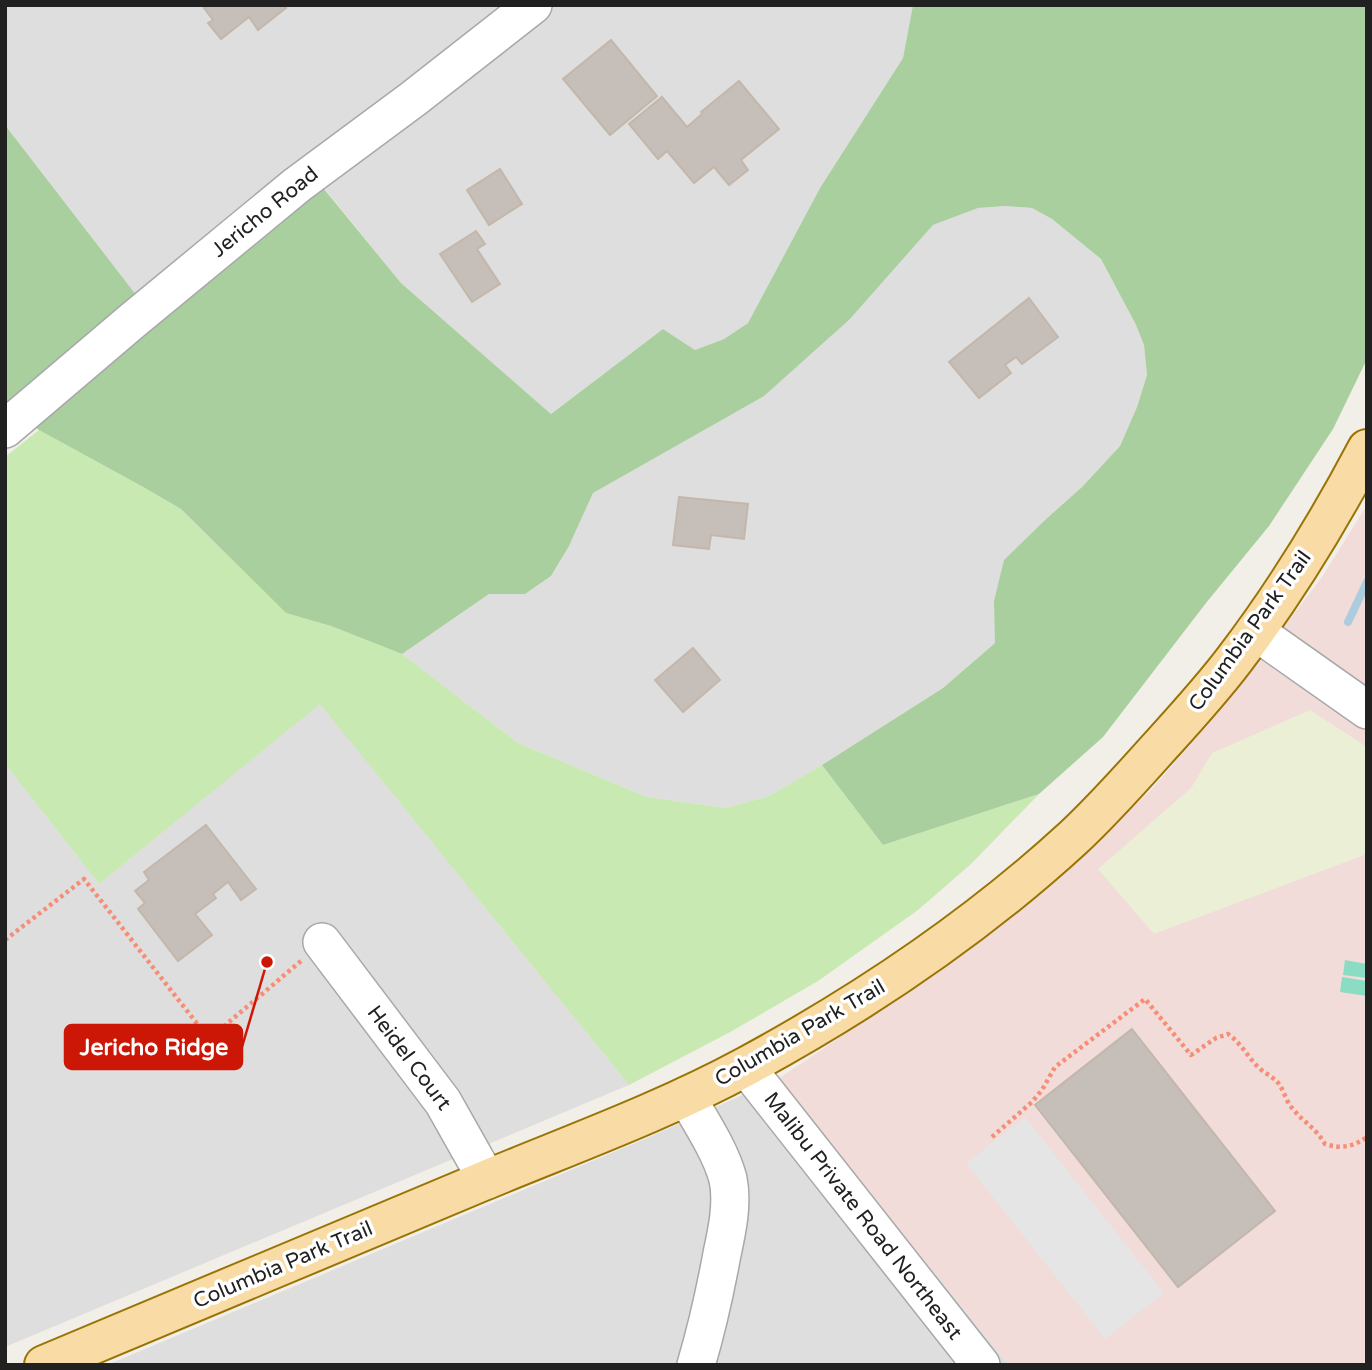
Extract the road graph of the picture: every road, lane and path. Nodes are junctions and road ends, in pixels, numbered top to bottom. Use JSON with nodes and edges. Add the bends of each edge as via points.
{"nodes":[{"id":1,"x":533,"y":5,"type":"edge"},
{"id":2,"x":5,"y":429,"type":"edge"},
{"id":3,"x":1367,"y":449,"type":"edge"},
{"id":4,"x":1255,"y":631,"type":"junction"},
{"id":5,"x":1367,"y":710,"type":"edge"},
{"id":6,"x":5,"y":940,"type":"edge"},
{"id":7,"x":321,"y":942,"type":"dead end"},
{"id":8,"x":277,"y":981,"type":"dead end"},
{"id":9,"x":746,"y":1067,"type":"junction"},
{"id":10,"x":686,"y":1096,"type":"junction"},
{"id":11,"x":992,"y":1136,"type":"dead end"},
{"id":12,"x":1367,"y":1138,"type":"edge"},
{"id":13,"x":487,"y":1180,"type":"junction"},
{"id":14,"x":44,"y":1365,"type":"edge"},
{"id":15,"x":695,"y":1365,"type":"edge"},
{"id":16,"x":981,"y":1365,"type":"edge"}],
"edges":[{"from":1,"to":2,"type":"street","name":"Jericho Road","via":[[297,186]]},
{"from":3,"to":4,"type":"main road","name":"Columbia Park Trail","via":[[1301,565]]},
{"from":4,"to":5,"type":"street"},
{"from":4,"to":9,"type":"main road","name":"Columbia Park Trail","via":[[1209,691],[1124,786],[1022,883],[882,986]]},
{"from":6,"to":8,"type":"path","via":[[83,879],[209,1039]]},
{"from":7,"to":13,"type":"street","name":"Heidel Court","via":[[443,1102]]},
{"from":9,"to":10,"type":"main road","name":"Columbia Park Trail"},
{"from":9,"to":16,"type":"street","name":"Malibu Private Road Northeast"},
{"from":10,"to":13,"type":"main road","name":"Columbia Park Trail"},
{"from":10,"to":15,"type":"street","via":[[718,1154],[728,1180],[729,1203],[715,1293]]},
{"from":11,"to":12,"type":"path","via":[[1032,1102],[1055,1067],[1144,999],[1191,1055],[1228,1034],[1238,1041],[1279,1084],[1284,1098],[1325,1144],[1338,1148]]},
{"from":13,"to":14,"type":"main road","name":"Columbia Park Trail"}]}
